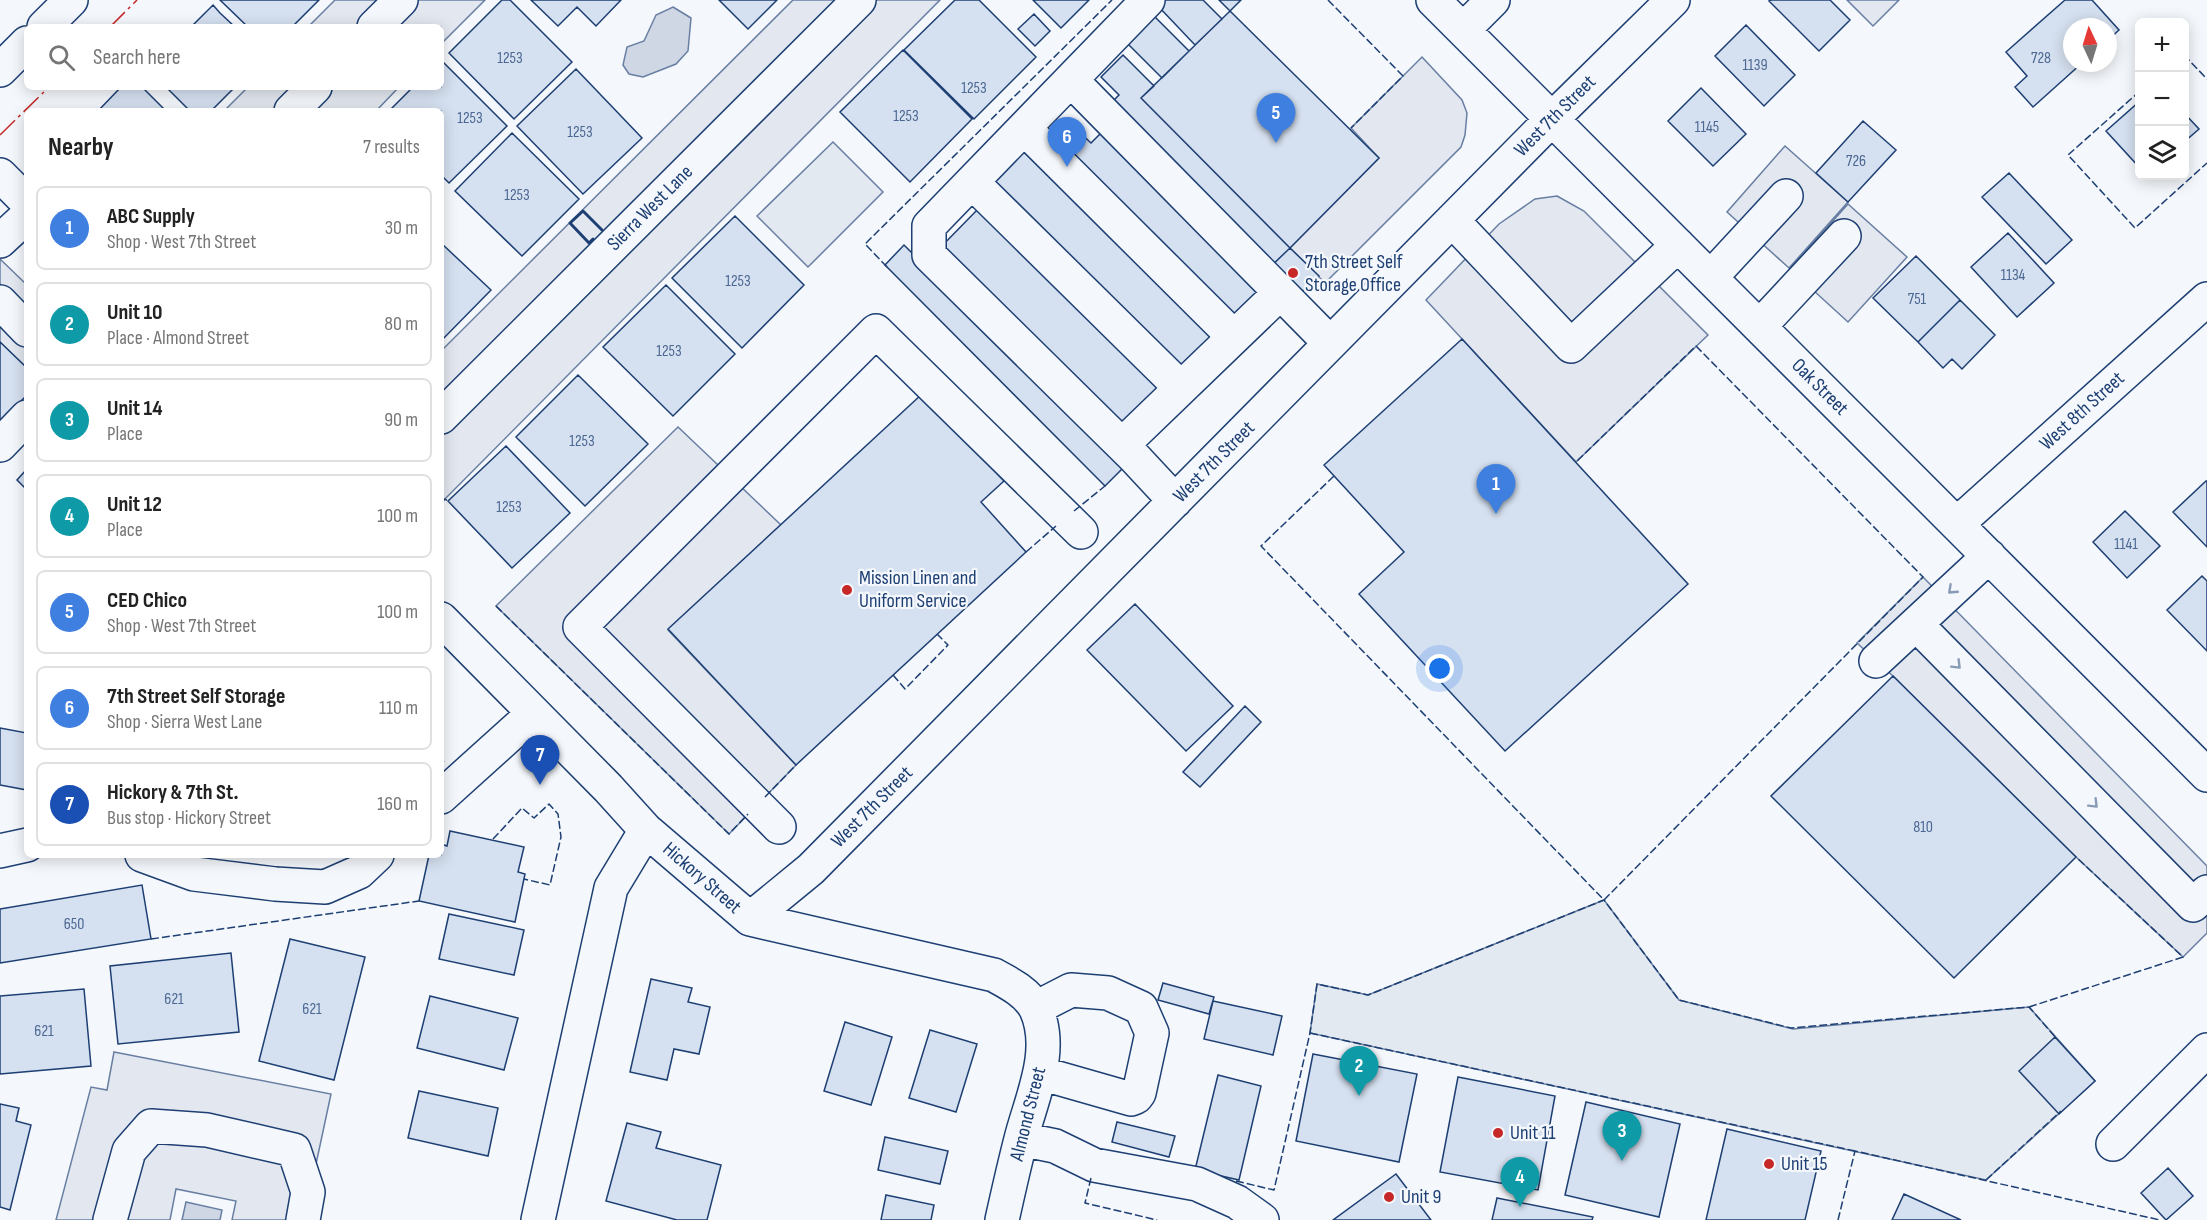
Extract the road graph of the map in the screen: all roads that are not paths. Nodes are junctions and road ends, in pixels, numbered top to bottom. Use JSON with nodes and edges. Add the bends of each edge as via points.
{"nodes":[{"id":1,"x":71,"y":0,"type":"edge"},
{"id":2,"x":401,"y":0,"type":"edge"},
{"id":3,"x":860,"y":0,"type":"edge"},
{"id":4,"x":1148,"y":0,"type":"edge"},
{"id":5,"x":1433,"y":0,"type":"edge"},
{"id":6,"x":1493,"y":0,"type":"edge"},
{"id":7,"x":1673,"y":0,"type":"edge"},
{"id":8,"x":47,"y":24,"type":"edge"},
{"id":9,"x":377,"y":24,"type":"edge"},
{"id":10,"x":1463,"y":30,"type":"junction"},
{"id":11,"x":24,"y":46,"type":"edge"},
{"id":12,"x":0,"y":70,"type":"edge"},
{"id":13,"x":1072,"y":81,"type":"junction"},
{"id":14,"x":312,"y":90,"type":"edge"},
{"id":15,"x":294,"y":108,"type":"edge"},
{"id":16,"x":1552,"y":119,"type":"junction"},
{"id":17,"x":1025,"y":129,"type":"junction"},
{"id":18,"x":0,"y":175,"type":"edge"},
{"id":19,"x":972,"y":182,"type":"junction"},
{"id":20,"x":1786,"y":196,"type":"dead end"},
{"id":21,"x":24,"y":199,"type":"edge"},
{"id":22,"x":24,"y":219,"type":"edge"},
{"id":23,"x":1452,"y":219,"type":"junction"},
{"id":24,"x":1844,"y":236,"type":"dead end"},
{"id":25,"x":0,"y":241,"type":"edge"},
{"id":26,"x":1678,"y":245,"type":"junction"},
{"id":27,"x":1711,"y":277,"type":"junction"},
{"id":28,"x":1280,"y":292,"type":"junction"},
{"id":29,"x":2207,"y":299,"type":"edge"},
{"id":30,"x":0,"y":302,"type":"edge"},
{"id":31,"x":1760,"y":326,"type":"junction"},
{"id":32,"x":24,"y":327,"type":"edge"},
{"id":33,"x":1234,"y":337,"type":"junction"},
{"id":34,"x":1330,"y":343,"type":"junction"},
{"id":35,"x":1181,"y":388,"type":"junction"},
{"id":36,"x":444,"y":414,"type":"edge"},
{"id":37,"x":24,"y":420,"type":"edge"},
{"id":38,"x":0,"y":445,"type":"edge"},
{"id":39,"x":1122,"y":445,"type":"junction"},
{"id":40,"x":1175,"y":501,"type":"junction"},
{"id":41,"x":1957,"y":524,"type":"junction"},
{"id":42,"x":1081,"y":532,"type":"dead end"},
{"id":43,"x":1989,"y":556,"type":"junction"},
{"id":44,"x":444,"y":623,"type":"edge"},
{"id":45,"x":1916,"y":624,"type":"junction"},
{"id":46,"x":1876,"y":661,"type":"dead end"},
{"id":47,"x":534,"y":713,"type":"junction"},
{"id":48,"x":2207,"y":775,"type":"edge"},
{"id":49,"x":444,"y":794,"type":"edge"},
{"id":50,"x":779,"y":827,"type":"dead end"},
{"id":51,"x":646,"y":830,"type":"junction"},
{"id":52,"x":24,"y":847,"type":"edge"},
{"id":53,"x":0,"y":851,"type":"edge"},
{"id":54,"x":150,"y":858,"type":"edge"},
{"id":55,"x":374,"y":858,"type":"edge"},
{"id":56,"x":2207,"y":892,"type":"edge"},
{"id":57,"x":750,"y":919,"type":"junction"},
{"id":58,"x":1036,"y":1008,"type":"junction"},
{"id":59,"x":2207,"y":1050,"type":"edge"},
{"id":60,"x":1040,"y":1074,"type":"junction"},
{"id":61,"x":1021,"y":1139,"type":"junction"},
{"id":62,"x":2113,"y":1144,"type":"dead end"},
{"id":63,"x":111,"y":1220,"type":"edge"},
{"id":64,"x":303,"y":1220,"type":"edge"},
{"id":65,"x":538,"y":1220,"type":"edge"},
{"id":66,"x":1002,"y":1220,"type":"edge"},
{"id":67,"x":1262,"y":1220,"type":"edge"}],
"edges":[{"from":1,"to":8,"type":"street"},
{"from":2,"to":9,"type":"street"},
{"from":3,"to":36,"type":"street","name":"Sierra West Lane"},
{"from":4,"to":13,"type":"street"},
{"from":5,"to":10,"type":"street","name":"Oak Street"},
{"from":6,"to":10,"type":"street"},
{"from":7,"to":16,"type":"street","name":"West 7th Street"},
{"from":10,"to":16,"type":"street","name":"Oak Street"},
{"from":11,"to":12,"type":"street"},
{"from":13,"to":17,"type":"street"},
{"from":13,"to":28,"type":"street"},
{"from":14,"to":15,"type":"street"},
{"from":16,"to":23,"type":"street","name":"West 7th Street"},
{"from":16,"to":26,"type":"street","name":"Oak Street"},
{"from":17,"to":19,"type":"street"},
{"from":17,"to":33,"type":"street"},
{"from":18,"to":21,"type":"street"},
{"from":19,"to":35,"type":"street"},
{"from":19,"to":39,"type":"street","via":[[929,226],[929,255]]},
{"from":20,"to":27,"type":"street"},
{"from":22,"to":25,"type":"street"},
{"from":23,"to":26,"type":"street","via":[[1571,346]]},
{"from":23,"to":34,"type":"street","name":"West 7th Street"},
{"from":24,"to":31,"type":"street"},
{"from":26,"to":27,"type":"street","name":"Oak Street"},
{"from":27,"to":31,"type":"street","name":"Oak Street"},
{"from":28,"to":33,"type":"street"},
{"from":28,"to":34,"type":"street"},
{"from":29,"to":41,"type":"street","name":"West 8th Street"},
{"from":30,"to":32,"type":"street"},
{"from":31,"to":41,"type":"street","name":"Oak Street"},
{"from":33,"to":35,"type":"street"},
{"from":34,"to":40,"type":"street","name":"West 7th Street"},
{"from":35,"to":39,"type":"street"},
{"from":37,"to":38,"type":"street"},
{"from":39,"to":40,"type":"street"},
{"from":40,"to":57,"type":"street","name":"West 7th Street","via":[[811,869]]},
{"from":41,"to":43,"type":"street","name":"Oak Street"},
{"from":42,"to":50,"type":"street","via":[[876,331],[580,627]]},
{"from":43,"to":45,"type":"street","one_way":true},
{"from":43,"to":48,"type":"street","name":"Oak Street"},
{"from":44,"to":47,"type":"street","name":"Hickory Street"},
{"from":45,"to":46,"type":"street"},
{"from":45,"to":56,"type":"street","one_way":true,"via":[[2193,905]]},
{"from":47,"to":49,"type":"street"},
{"from":47,"to":51,"type":"street","name":"Hickory Street"},
{"from":51,"to":57,"type":"street","name":"Hickory Street"},
{"from":51,"to":65,"type":"street","via":[[611,888]]},
{"from":52,"to":53,"type":"street"},
{"from":54,"to":55,"type":"street","via":[[194,874],[325,886],[359,872]]},
{"from":57,"to":58,"type":"street","name":"Hickory Street","via":[[994,975],[1017,988]]},
{"from":58,"to":60,"type":"street","name":"Almond Street","via":[[1043,1038]]},
{"from":58,"to":60,"type":"street","via":[[1071,990],[1108,993],[1141,1008],[1152,1033],[1139,1093],[1131,1099]]},
{"from":59,"to":62,"type":"street"},
{"from":60,"to":61,"type":"street","name":"Almond Street"},
{"from":61,"to":66,"type":"street","name":"Almond Street"},
{"from":61,"to":67,"type":"street","via":[[1055,1146],[1094,1165],[1197,1184],[1237,1202]]},
{"from":63,"to":64,"type":"street","via":[[129,1151],[151,1126],[207,1131],[294,1150],[308,1192]]}]}
